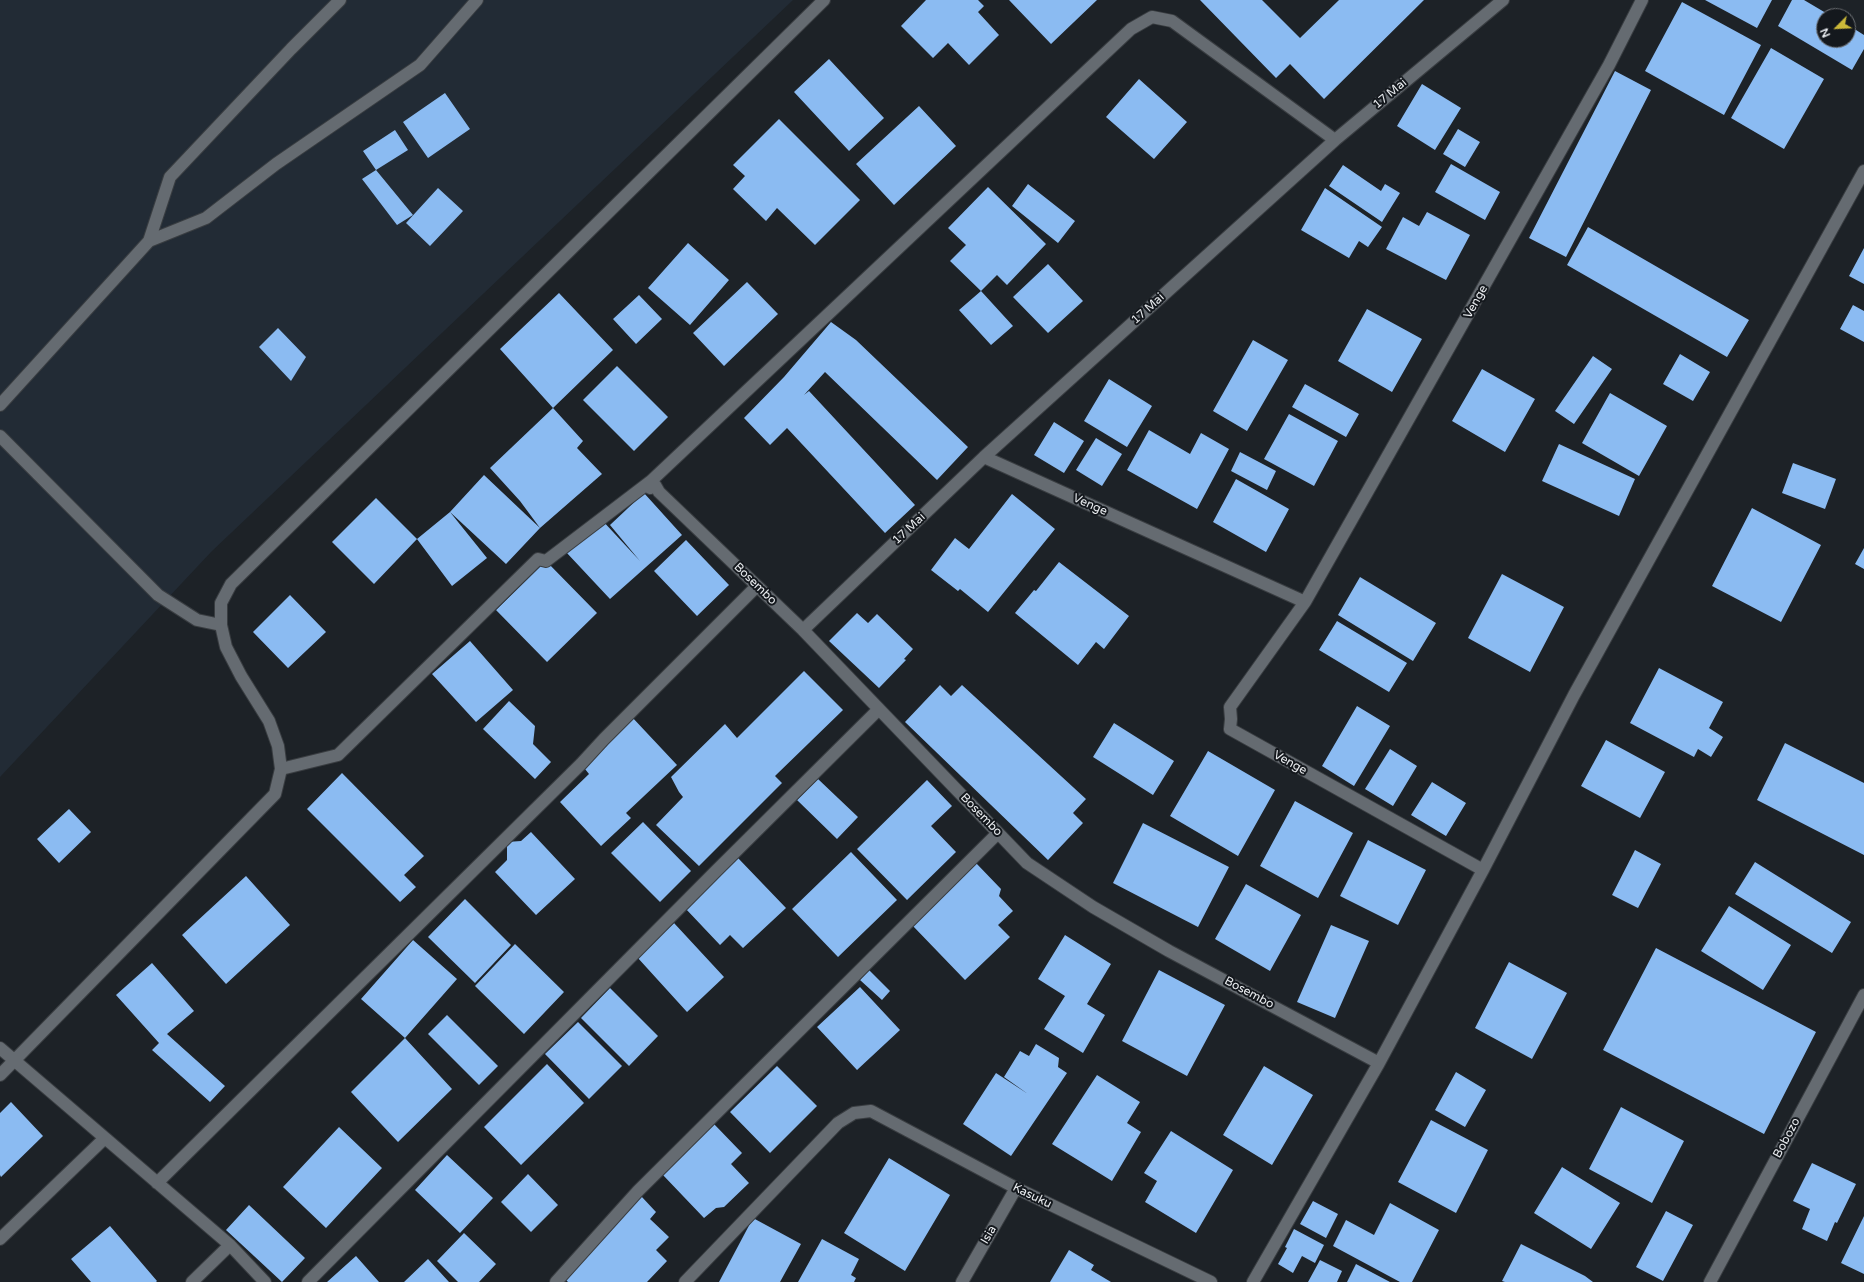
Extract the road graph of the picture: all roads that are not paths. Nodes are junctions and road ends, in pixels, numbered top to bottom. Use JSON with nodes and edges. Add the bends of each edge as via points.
{"nodes":[{"id":1,"x":340,"y":0,"type":"edge"},
{"id":2,"x":476,"y":0,"type":"edge"},
{"id":3,"x":824,"y":0,"type":"edge"},
{"id":4,"x":1503,"y":0,"type":"edge"},
{"id":5,"x":1642,"y":0,"type":"edge"},
{"id":6,"x":1335,"y":140,"type":"junction"},
{"id":7,"x":1864,"y":171,"type":"edge"},
{"id":8,"x":149,"y":241,"type":"junction"},
{"id":9,"x":0,"y":405,"type":"edge"},
{"id":10,"x":0,"y":436,"type":"edge"},
{"id":11,"x":984,"y":457,"type":"junction"},
{"id":12,"x":650,"y":485,"type":"junction"},
{"id":13,"x":757,"y":586,"type":"junction"},
{"id":14,"x":1305,"y":602,"type":"junction"},
{"id":15,"x":221,"y":625,"type":"junction"},
{"id":16,"x":803,"y":630,"type":"junction"},
{"id":17,"x":879,"y":709,"type":"junction"},
{"id":18,"x":281,"y":769,"type":"junction"},
{"id":19,"x":998,"y":833,"type":"junction"},
{"id":20,"x":1483,"y":870,"type":"junction"},
{"id":21,"x":1864,"y":995,"type":"edge"},
{"id":22,"x":0,"y":1048,"type":"edge"},
{"id":23,"x":14,"y":1062,"type":"junction"},
{"id":24,"x":1379,"y":1063,"type":"junction"},
{"id":25,"x":0,"y":1075,"type":"edge"},
{"id":26,"x":105,"y":1138,"type":"junction"},
{"id":27,"x":158,"y":1183,"type":"junction"},
{"id":28,"x":1016,"y":1188,"type":"junction"},
{"id":29,"x":0,"y":1240,"type":"edge"},
{"id":30,"x":230,"y":1245,"type":"junction"},
{"id":31,"x":192,"y":1282,"type":"edge"},
{"id":32,"x":265,"y":1282,"type":"edge"},
{"id":33,"x":308,"y":1282,"type":"edge"},
{"id":34,"x":556,"y":1282,"type":"edge"},
{"id":35,"x":685,"y":1282,"type":"edge"},
{"id":36,"x":962,"y":1282,"type":"edge"},
{"id":37,"x":1211,"y":1282,"type":"edge"},
{"id":38,"x":1253,"y":1282,"type":"edge"},
{"id":39,"x":1710,"y":1282,"type":"edge"}],
"edges":[{"from":1,"to":8,"type":"street","via":[[170,177]]},
{"from":2,"to":8,"type":"street","via":[[420,65],[276,164],[206,218]]},
{"from":3,"to":15,"type":"street","via":[[231,584],[221,603]]},
{"from":4,"to":6,"type":"street","name":"17 Mai"},
{"from":5,"to":14,"type":"street","name":"Venge","via":[[1609,64]]},
{"from":6,"to":11,"type":"street","name":"17 Mai"},
{"from":6,"to":12,"type":"street","via":[[1172,21],[1152,17],[1131,29]]},
{"from":7,"to":20,"type":"street","via":[[1574,695]]},
{"from":8,"to":9,"type":"street"},
{"from":10,"to":15,"type":"street","via":[[158,595],[197,620]]},
{"from":11,"to":14,"type":"street","name":"Venge"},
{"from":11,"to":16,"type":"street","name":"17 Mai"},
{"from":12,"to":13,"type":"street","name":"Bosembo","via":[[655,485],[659,492]]},
{"from":12,"to":18,"type":"street","via":[[546,561],[538,559],[338,755]]},
{"from":13,"to":16,"type":"street","name":"Bosembo"},
{"from":13,"to":27,"type":"street"},
{"from":14,"to":20,"type":"street","name":"Venge","via":[[1230,707],[1230,729]]},
{"from":15,"to":18,"type":"street","via":[[226,647],[269,721],[278,746]]},
{"from":16,"to":17,"type":"street","name":"Bosembo"},
{"from":17,"to":19,"type":"street","name":"Bosembo"},
{"from":17,"to":33,"type":"street"},
{"from":18,"to":23,"type":"street","via":[[275,794]]},
{"from":19,"to":24,"type":"street","name":"Bosembo","via":[[1027,863],[1093,907]]},
{"from":19,"to":34,"type":"street","via":[[638,1191]]},
{"from":20,"to":24,"type":"street"},
{"from":21,"to":39,"type":"street","name":"Bobozo"},
{"from":22,"to":23,"type":"street"},
{"from":23,"to":25,"type":"street"},
{"from":23,"to":26,"type":"street"},
{"from":24,"to":38,"type":"street"},
{"from":26,"to":27,"type":"street"},
{"from":26,"to":29,"type":"street"},
{"from":27,"to":30,"type":"street"},
{"from":28,"to":35,"type":"street","name":"Kasuku","via":[[871,1111],[854,1114],[838,1123]]},
{"from":28,"to":36,"type":"street","name":"Isia"},
{"from":28,"to":37,"type":"street","name":"Kasuku"},
{"from":30,"to":31,"type":"street"},
{"from":30,"to":32,"type":"street"}]}
